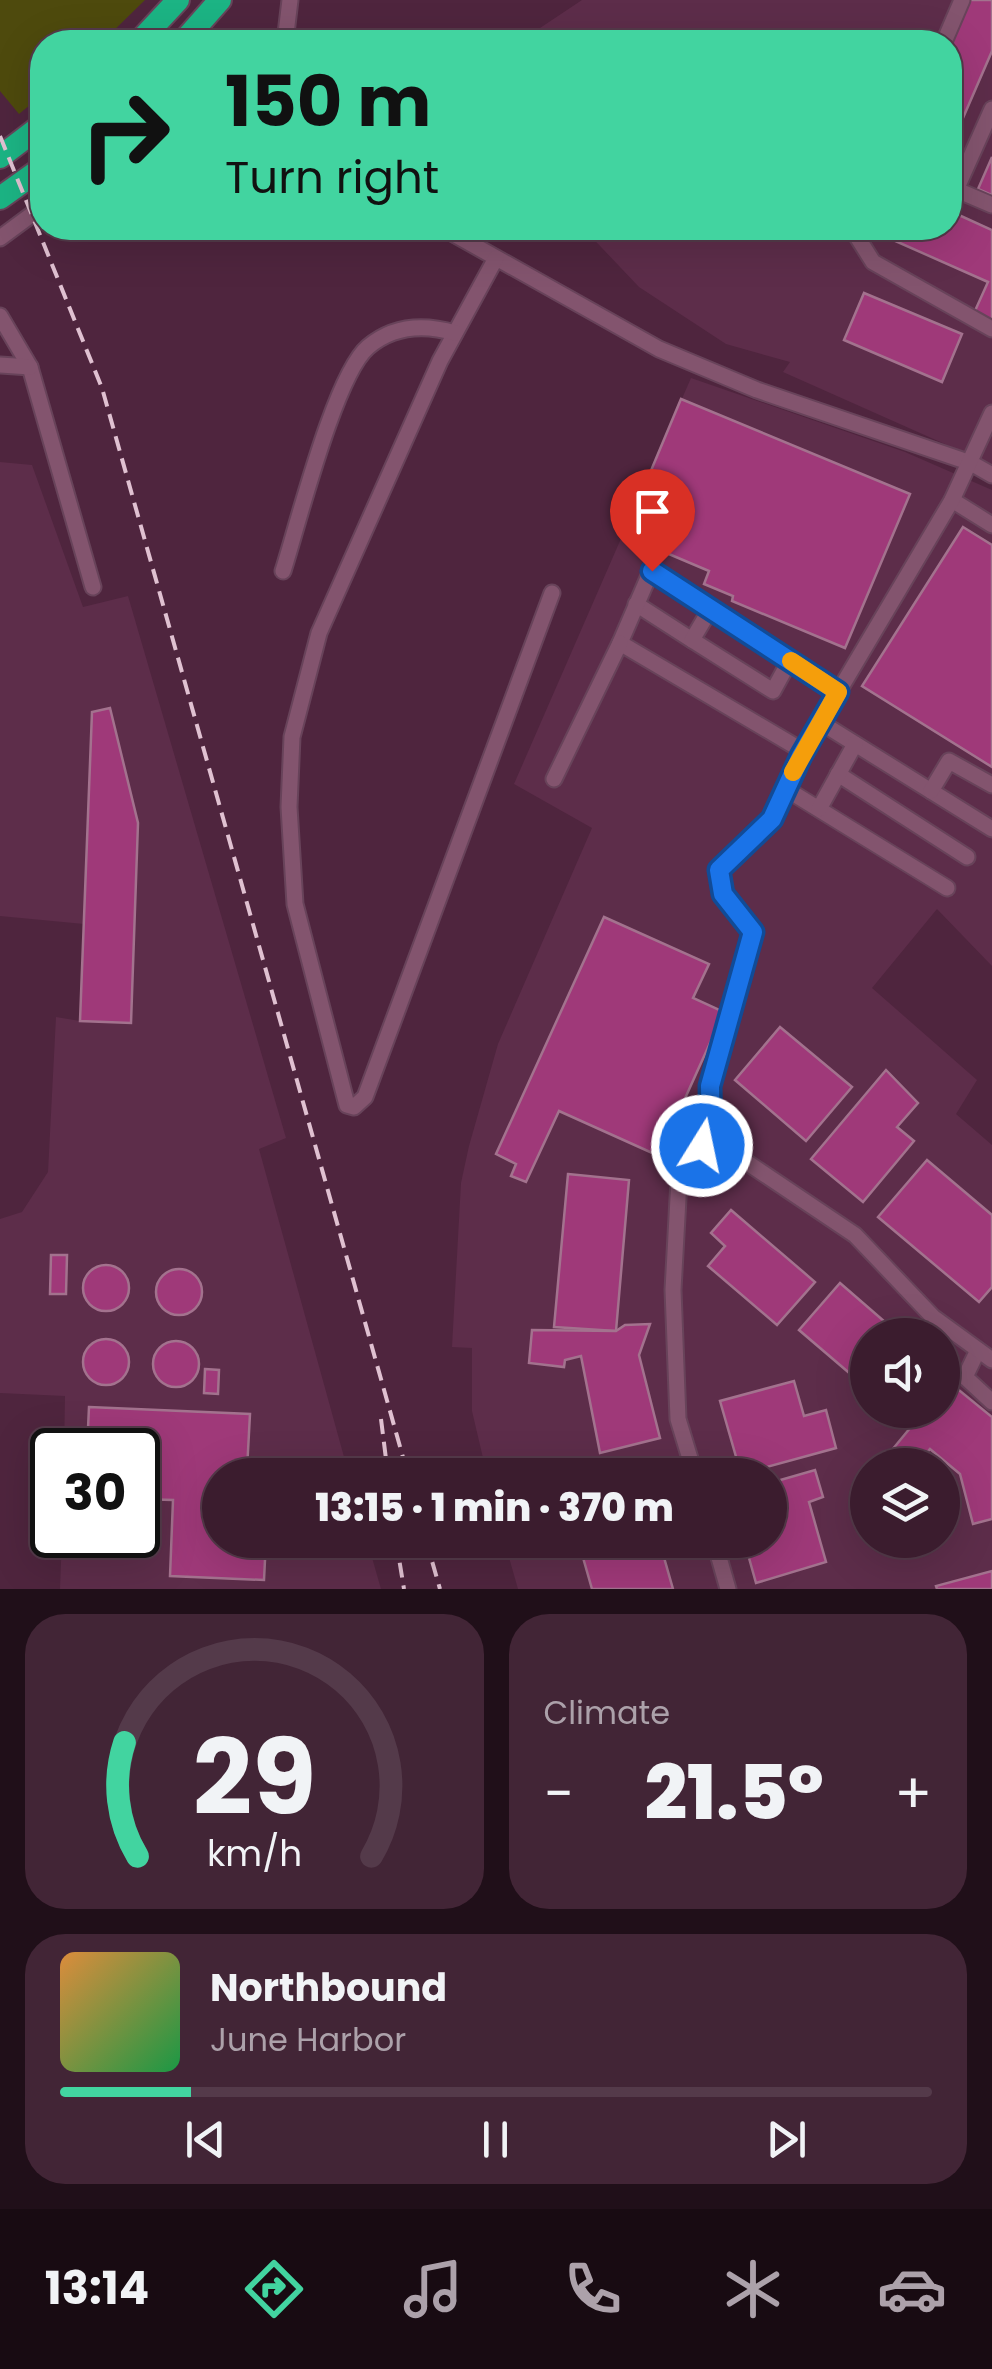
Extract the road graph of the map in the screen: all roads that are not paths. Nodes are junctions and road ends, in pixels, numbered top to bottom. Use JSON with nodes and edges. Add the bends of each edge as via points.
{"nodes":[{"id":1,"x":178,"y":0,"type":"edge"},
{"id":2,"x":220,"y":0,"type":"edge"},
{"id":3,"x":290,"y":0,"type":"edge"},
{"id":4,"x":962,"y":0,"type":"edge"},
{"id":5,"x":150,"y":30,"type":"edge"},
{"id":6,"x":194,"y":30,"type":"edge"},
{"id":7,"x":286,"y":30,"type":"edge"},
{"id":8,"x":949,"y":30,"type":"edge"},
{"id":9,"x":992,"y":109,"type":"edge"},
{"id":10,"x":30,"y":134,"type":"edge"},
{"id":11,"x":0,"y":156,"type":"edge"},
{"id":12,"x":962,"y":171,"type":"edge"},
{"id":13,"x":30,"y":177,"type":"edge"},
{"id":14,"x":962,"y":193,"type":"edge"},
{"id":15,"x":0,"y":198,"type":"edge"},
{"id":16,"x":992,"y":205,"type":"edge"},
{"id":17,"x":30,"y":216,"type":"edge"},
{"id":18,"x":0,"y":238,"type":"edge"},
{"id":19,"x":465,"y":240,"type":"edge"},
{"id":20,"x":860,"y":240,"type":"edge"},
{"id":21,"x":496,"y":258,"type":"junction"},
{"id":22,"x":0,"y":316,"type":"edge"},
{"id":23,"x":992,"y":329,"type":"edge"},
{"id":24,"x":455,"y":333,"type":"junction"},
{"id":25,"x":0,"y":365,"type":"edge"},
{"id":26,"x":30,"y":367,"type":"junction"},
{"id":27,"x":992,"y":412,"type":"edge"},
{"id":28,"x":970,"y":463,"type":"junction"},
{"id":29,"x":992,"y":475,"type":"edge"},
{"id":30,"x":952,"y":500,"type":"junction"},
{"id":31,"x":992,"y":525,"type":"edge"},
{"id":32,"x":283,"y":571,"type":"dead end"},
{"id":33,"x":93,"y":587,"type":"dead end"},
{"id":34,"x":552,"y":593,"type":"dead end"},
{"id":35,"x":636,"y":604,"type":"junction"},
{"id":36,"x":711,"y":608,"type":"junction"},
{"id":37,"x":692,"y":640,"type":"junction"},
{"id":38,"x":620,"y":643,"type":"junction"},
{"id":39,"x":790,"y":660,"type":"junction"},
{"id":40,"x":838,"y":692,"type":"junction"},
{"id":41,"x":820,"y":722,"type":"junction"},
{"id":42,"x":854,"y":744,"type":"junction"},
{"id":43,"x":803,"y":752,"type":"junction"},
{"id":44,"x":838,"y":774,"type":"junction"},
{"id":45,"x":554,"y":779,"type":"dead end"},
{"id":46,"x":992,"y":786,"type":"edge"},
{"id":47,"x":786,"y":789,"type":"junction"},
{"id":48,"x":930,"y":791,"type":"junction"},
{"id":49,"x":819,"y":809,"type":"junction"},
{"id":50,"x":992,"y":829,"type":"edge"},
{"id":51,"x":967,"y":856,"type":"dead end"},
{"id":52,"x":947,"y":888,"type":"dead end"},
{"id":53,"x":711,"y":1146,"type":"junction"},
{"id":54,"x":978,"y":1350,"type":"junction"},
{"id":55,"x":992,"y":1360,"type":"edge"},
{"id":56,"x":992,"y":1402,"type":"edge"},
{"id":57,"x":690,"y":1458,"type":"edge"},
{"id":58,"x":719,"y":1558,"type":"edge"},
{"id":59,"x":728,"y":1589,"type":"edge"}],
"edges":[{"from":1,"to":5,"type":"highway"},
{"from":2,"to":6,"type":"highway"},
{"from":3,"to":7,"type":"street"},
{"from":4,"to":8,"type":"street"},
{"from":9,"to":12,"type":"street"},
{"from":10,"to":11,"type":"highway"},
{"from":13,"to":15,"type":"highway"},
{"from":14,"to":16,"type":"street"},
{"from":17,"to":18,"type":"street"},
{"from":19,"to":21,"type":"street"},
{"from":20,"to":23,"type":"street","via":[[873,262]]},
{"from":21,"to":24,"type":"street"},
{"from":21,"to":28,"type":"street","via":[[632,334],[757,390]]},
{"from":22,"to":26,"type":"street"},
{"from":24,"to":32,"type":"street","via":[[428,325],[401,329],[366,348],[344,385]]},
{"from":24,"to":34,"type":"street","via":[[319,633],[292,737],[296,904],[347,1105],[365,1097]]},
{"from":25,"to":26,"type":"street"},
{"from":26,"to":33,"type":"street"},
{"from":27,"to":28,"type":"street"},
{"from":28,"to":29,"type":"street"},
{"from":28,"to":30,"type":"street"},
{"from":30,"to":31,"type":"street"},
{"from":30,"to":40,"type":"street"},
{"from":35,"to":36,"type":"street","via":[[652,571]]},
{"from":35,"to":37,"type":"street"},
{"from":35,"to":38,"type":"street"},
{"from":36,"to":37,"type":"street"},
{"from":36,"to":39,"type":"street"},
{"from":37,"to":39,"type":"street","via":[[773,691]]},
{"from":38,"to":43,"type":"street"},
{"from":38,"to":45,"type":"street"},
{"from":39,"to":40,"type":"street"},
{"from":40,"to":41,"type":"street"},
{"from":41,"to":42,"type":"street"},
{"from":41,"to":43,"type":"street"},
{"from":42,"to":44,"type":"street"},
{"from":42,"to":48,"type":"street"},
{"from":43,"to":47,"type":"street"},
{"from":44,"to":49,"type":"street"},
{"from":44,"to":51,"type":"street"},
{"from":46,"to":48,"type":"street","via":[[950,761]]},
{"from":47,"to":49,"type":"street"},
{"from":47,"to":53,"type":"street","via":[[772,819],[719,870],[723,894],[753,932],[710,1086]]},
{"from":48,"to":50,"type":"street"},
{"from":49,"to":52,"type":"street"},
{"from":53,"to":54,"type":"street","via":[[720,1145],[854,1235],[934,1318]]},
{"from":53,"to":57,"type":"street","via":[[702,1146],[678,1180],[678,1419]]},
{"from":54,"to":55,"type":"street"},
{"from":54,"to":56,"type":"street","via":[[964,1377]]},
{"from":58,"to":59,"type":"street"}]}
